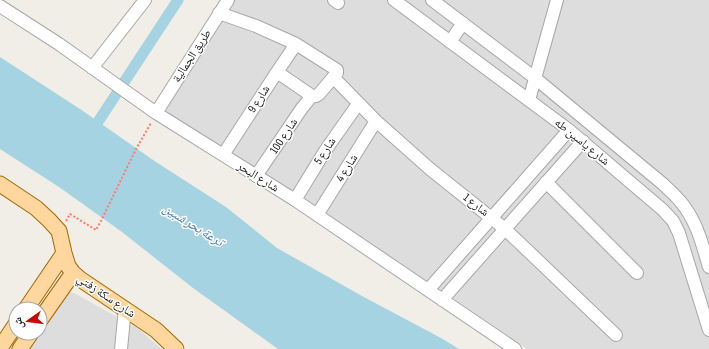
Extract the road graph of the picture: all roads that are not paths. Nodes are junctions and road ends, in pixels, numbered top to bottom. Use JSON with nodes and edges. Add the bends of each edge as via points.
{"nodes":[{"id":1,"x":145,"y":0,"type":"edge"},
{"id":2,"x":228,"y":0,"type":"edge"},
{"id":3,"x":394,"y":0,"type":"edge"},
{"id":4,"x":432,"y":0,"type":"edge"},
{"id":5,"x":557,"y":0,"type":"edge"},
{"id":6,"x":0,"y":6,"type":"edge"},
{"id":7,"x":219,"y":13,"type":"junction"},
{"id":8,"x":463,"y":23,"type":"junction"},
{"id":9,"x":450,"y":42,"type":"junction"},
{"id":10,"x":296,"y":44,"type":"junction"},
{"id":11,"x":92,"y":68,"type":"junction"},
{"id":12,"x":277,"y":72,"type":"junction"},
{"id":13,"x":333,"y":78,"type":"junction"},
{"id":14,"x":535,"y":78,"type":"junction"},
{"id":15,"x":312,"y":96,"type":"junction"},
{"id":16,"x":528,"y":100,"type":"junction"},
{"id":17,"x":358,"y":104,"type":"junction"},
{"id":18,"x":156,"y":113,"type":"junction"},
{"id":19,"x":376,"y":121,"type":"junction"},
{"id":20,"x":569,"y":130,"type":"junction"},
{"id":21,"x":583,"y":141,"type":"junction"},
{"id":22,"x":223,"y":155,"type":"junction"},
{"id":23,"x":256,"y":176,"type":"junction"},
{"id":24,"x":546,"y":182,"type":"junction"},
{"id":25,"x":0,"y":184,"type":"edge"},
{"id":26,"x":295,"y":200,"type":"junction"},
{"id":27,"x":317,"y":215,"type":"junction"},
{"id":28,"x":498,"y":223,"type":"junction"},
{"id":29,"x":64,"y":253,"type":"junction"},
{"id":30,"x":709,"y":267,"type":"edge"},
{"id":31,"x":73,"y":273,"type":"junction"},
{"id":32,"x":637,"y":273,"type":"dead end"},
{"id":33,"x":428,"y":290,"type":"junction"},
{"id":34,"x":442,"y":300,"type":"junction"},
{"id":35,"x":31,"y":301,"type":"edge"},
{"id":36,"x":125,"y":308,"type":"junction"},
{"id":37,"x":48,"y":309,"type":"edge"},
{"id":38,"x":709,"y":330,"type":"edge"},
{"id":39,"x":616,"y":335,"type":"dead end"},
{"id":40,"x":8,"y":336,"type":"edge"},
{"id":41,"x":0,"y":348,"type":"edge"},
{"id":42,"x":120,"y":349,"type":"edge"},
{"id":43,"x":176,"y":349,"type":"edge"},
{"id":44,"x":514,"y":349,"type":"edge"}],
"edges":[{"from":1,"to":11,"type":"street"},
{"from":2,"to":7,"type":"street","name":"طريق الجمالية"},
{"from":3,"to":9,"type":"street","name":"شارع ياسين طه"},
{"from":4,"to":8,"type":"street","name":"شارع ياسين طه"},
{"from":5,"to":14,"type":"street"},
{"from":6,"to":11,"type":"street","name":"شارع البحر"},
{"from":7,"to":10,"type":"street"},
{"from":7,"to":18,"type":"street","name":"طريق الجمالية"},
{"from":8,"to":9,"type":"street"},
{"from":8,"to":14,"type":"street","name":"شارع ياسين طه"},
{"from":9,"to":16,"type":"street","name":"شارع ياسين طه"},
{"from":10,"to":12,"type":"street","name":"شارع 9"},
{"from":10,"to":13,"type":"street","via":[[337,70]]},
{"from":11,"to":18,"type":"street","name":"شارع البحر"},
{"from":12,"to":15,"type":"street"},
{"from":12,"to":22,"type":"street","name":"شارع 9"},
{"from":13,"to":15,"type":"street","name":"شارع 100","via":[[319,94]]},
{"from":13,"to":17,"type":"street","name":"شارع 1"},
{"from":14,"to":16,"type":"street"},
{"from":14,"to":30,"type":"street","name":"شارع ياسين طه","via":[[676,196],[694,222]]},
{"from":15,"to":23,"type":"street","name":"شارع 100"},
{"from":16,"to":20,"type":"street","name":"شارع ياسين طه"},
{"from":17,"to":19,"type":"street","name":"شارع 1"},
{"from":17,"to":26,"type":"street","name":"شارع 5"},
{"from":18,"to":22,"type":"street","name":"شارع البحر"},
{"from":19,"to":27,"type":"street","name":"شارع 4"},
{"from":19,"to":28,"type":"street","name":"شارع 1","via":[[430,169]]},
{"from":20,"to":21,"type":"street","name":"شارع ياسين طه"},
{"from":20,"to":28,"type":"street"},
{"from":21,"to":24,"type":"street"},
{"from":21,"to":38,"type":"street","name":"شارع ياسين طه","via":[[673,221]]},
{"from":22,"to":23,"type":"street","name":"شارع البحر"},
{"from":23,"to":26,"type":"street","name":"شارع البحر"},
{"from":24,"to":28,"type":"street"},
{"from":24,"to":32,"type":"street"},
{"from":25,"to":29,"type":"main road","name":"شارع سكة زفتي","via":[[36,208],[59,231]]},
{"from":26,"to":27,"type":"street","name":"شارع البحر"},
{"from":27,"to":33,"type":"street","name":"شارع البحر"},
{"from":28,"to":33,"type":"street"},
{"from":28,"to":34,"type":"street"},
{"from":28,"to":39,"type":"street","name":"شارع 1"},
{"from":29,"to":31,"type":"main road","name":"شارع سكة زفتي"},
{"from":29,"to":35,"type":"main road"},
{"from":31,"to":36,"type":"main road","name":"شارع سكة زفتي"},
{"from":31,"to":37,"type":"main road"},
{"from":33,"to":34,"type":"street","name":"شارع البحر"},
{"from":34,"to":44,"type":"street","name":"شارع البحر"},
{"from":36,"to":42,"type":"street"},
{"from":36,"to":43,"type":"main road","name":"شارع سكة زفتي","via":[[156,330]]},
{"from":40,"to":41,"type":"main road"}]}
